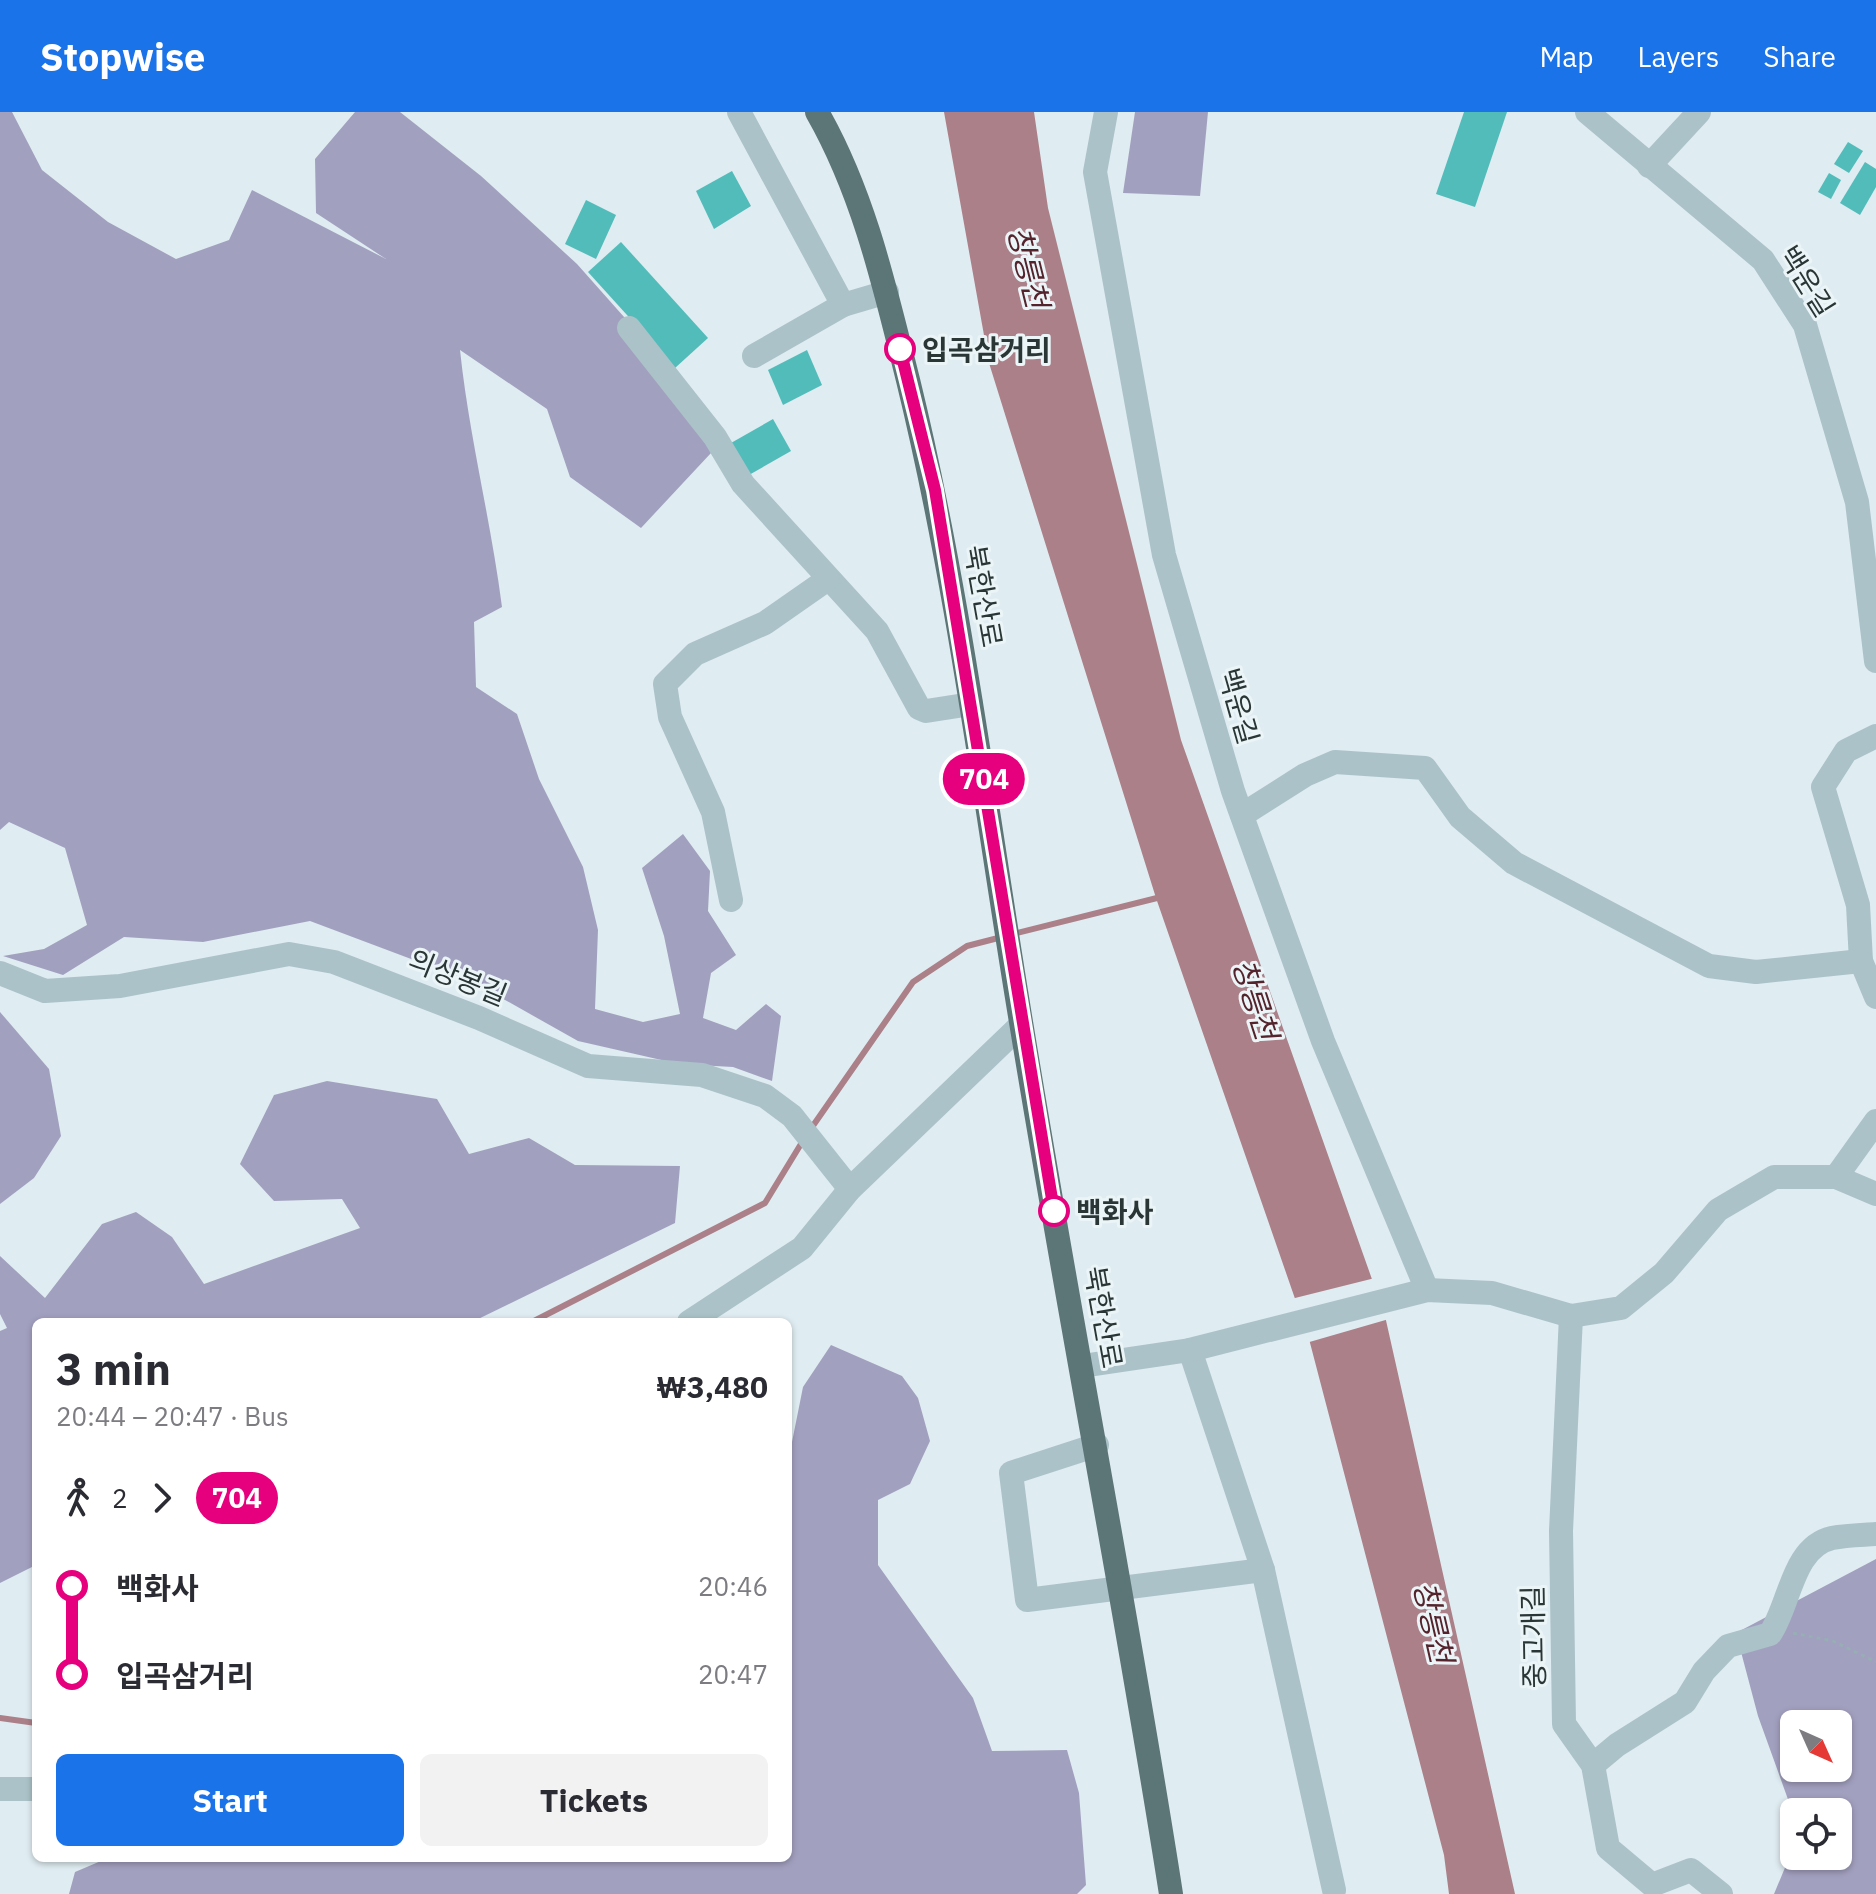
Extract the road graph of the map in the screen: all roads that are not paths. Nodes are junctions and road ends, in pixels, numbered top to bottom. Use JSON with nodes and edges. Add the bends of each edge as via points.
{"nodes":[{"id":1,"x":739,"y":112,"type":"edge"},
{"id":2,"x":817,"y":112,"type":"edge"},
{"id":3,"x":833,"y":112,"type":"edge"},
{"id":4,"x":1106,"y":112,"type":"edge"},
{"id":5,"x":1587,"y":112,"type":"edge"},
{"id":6,"x":1699,"y":112,"type":"edge"},
{"id":7,"x":839,"y":150,"type":"junction"},
{"id":8,"x":1649,"y":166,"type":"junction"},
{"id":9,"x":887,"y":292,"type":"junction"},
{"id":10,"x":843,"y":305,"type":"junction"},
{"id":11,"x":629,"y":328,"type":"dead end"},
{"id":12,"x":754,"y":356,"type":"dead end"},
{"id":13,"x":828,"y":579,"type":"junction"},
{"id":14,"x":1876,"y":661,"type":"edge"},
{"id":15,"x":971,"y":704,"type":"junction"},
{"id":16,"x":1876,"y":736,"type":"edge"},
{"id":17,"x":1242,"y":815,"type":"junction"},
{"id":18,"x":731,"y":900,"type":"dead end"},
{"id":19,"x":1861,"y":961,"type":"junction"},
{"id":20,"x":0,"y":973,"type":"edge"},
{"id":21,"x":1876,"y":997,"type":"edge"},
{"id":22,"x":1021,"y":1025,"type":"junction"},
{"id":23,"x":1876,"y":1121,"type":"edge"},
{"id":24,"x":1836,"y":1177,"type":"junction"},
{"id":25,"x":850,"y":1189,"type":"junction"},
{"id":26,"x":1876,"y":1194,"type":"edge"},
{"id":27,"x":1427,"y":1290,"type":"junction"},
{"id":28,"x":1571,"y":1316,"type":"junction"},
{"id":29,"x":695,"y":1318,"type":"edge"},
{"id":30,"x":1190,"y":1350,"type":"junction"},
{"id":31,"x":1082,"y":1366,"type":"junction"},
{"id":32,"x":1097,"y":1445,"type":"junction"},
{"id":33,"x":1876,"y":1534,"type":"edge"},
{"id":34,"x":1263,"y":1570,"type":"junction"},
{"id":35,"x":1123,"y":1590,"type":"junction"},
{"id":36,"x":1593,"y":1765,"type":"junction"},
{"id":37,"x":0,"y":1789,"type":"edge"},
{"id":38,"x":32,"y":1789,"type":"edge"},
{"id":39,"x":1334,"y":1890,"type":"dead end"},
{"id":40,"x":1171,"y":1894,"type":"edge"},
{"id":41,"x":1721,"y":1894,"type":"edge"}],
"edges":[{"from":1,"to":10,"type":"street"},
{"from":2,"to":7,"type":"main road"},
{"from":3,"to":7,"type":"main road"},
{"from":4,"to":17,"type":"street","name":"백운길","via":[[1095,172],[1164,555]]},
{"from":5,"to":8,"type":"street","name":"백운길"},
{"from":6,"to":8,"type":"street"},
{"from":7,"to":9,"type":"main road","name":"북한산로"},
{"from":8,"to":14,"type":"street","name":"백운길","via":[[1763,260],[1805,325],[1857,502]]},
{"from":9,"to":10,"type":"street"},
{"from":9,"to":15,"type":"main road","name":"북한산로","via":[[935,490]]},
{"from":10,"to":12,"type":"street"},
{"from":11,"to":13,"type":"street","via":[[715,437],[743,484]]},
{"from":13,"to":15,"type":"street","via":[[877,631],[919,708]]},
{"from":13,"to":18,"type":"street","via":[[765,623],[695,654],[665,684],[670,717],[713,812]]},
{"from":15,"to":22,"type":"main road","name":"북한산로"},
{"from":16,"to":19,"type":"street","via":[[1846,751],[1823,787],[1858,905]]},
{"from":17,"to":19,"type":"street","via":[[1335,762],[1425,768],[1460,817],[1514,863],[1709,966],[1756,972]]},
{"from":17,"to":27,"type":"street","name":"백운길","via":[[1323,1041]]},
{"from":19,"to":21,"type":"street"},
{"from":20,"to":25,"type":"street","name":"의상봉길","via":[[45,991],[120,986],[289,954],[334,962],[588,1066],[702,1075],[765,1096],[792,1116]]},
{"from":22,"to":25,"type":"street"},
{"from":22,"to":31,"type":"main road","name":"북한산로"},
{"from":23,"to":24,"type":"street"},
{"from":24,"to":26,"type":"street"},
{"from":24,"to":28,"type":"street","via":[[1774,1177],[1718,1210],[1664,1273],[1621,1308]]},
{"from":25,"to":29,"type":"street","via":[[802,1248]]},
{"from":27,"to":28,"type":"street","via":[[1492,1293]]},
{"from":27,"to":30,"type":"street"},
{"from":28,"to":36,"type":"street","name":"중고개길","via":[[1561,1531],[1564,1724]]},
{"from":30,"to":31,"type":"street"},
{"from":30,"to":34,"type":"street"},
{"from":31,"to":32,"type":"main road","name":"북한산로"},
{"from":32,"to":35,"type":"main road","name":"북한산로"},
{"from":32,"to":35,"type":"street","via":[[1011,1473],[1027,1600]]},
{"from":33,"to":36,"type":"street","via":[[1831,1538],[1815,1545],[1803,1559],[1770,1634],[1728,1646],[1685,1702]]},
{"from":34,"to":35,"type":"street"},
{"from":34,"to":39,"type":"street"},
{"from":35,"to":40,"type":"main road","name":"북한산로"},
{"from":36,"to":41,"type":"street","name":"중고개길","via":[[1608,1848],[1652,1885],[1691,1870]]},
{"from":37,"to":38,"type":"street"}]}
